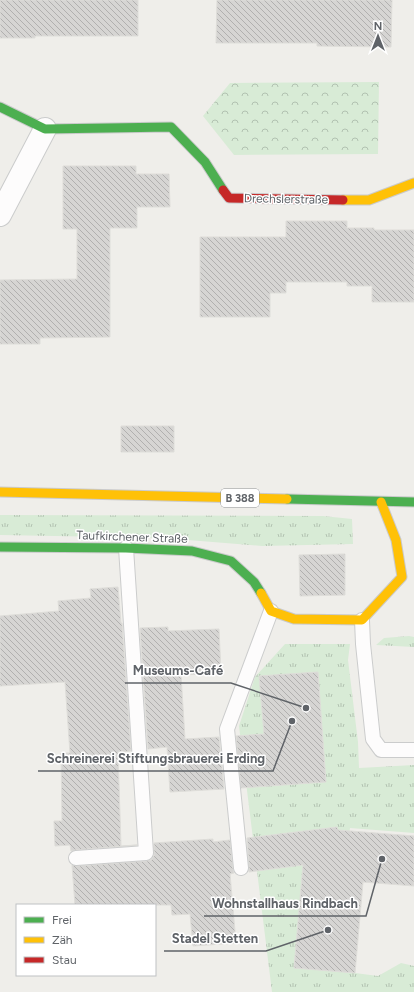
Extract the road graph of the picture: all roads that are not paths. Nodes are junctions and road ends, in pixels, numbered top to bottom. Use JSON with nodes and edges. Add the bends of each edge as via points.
{"nodes":[{"id":1,"x":0,"y":107,"type":"edge"},
{"id":2,"x":45,"y":129,"type":"junction"},
{"id":3,"x":414,"y":183,"type":"edge"},
{"id":4,"x":0,"y":215,"type":"edge"},
{"id":5,"x":0,"y":492,"type":"edge"},
{"id":6,"x":381,"y":502,"type":"junction"},
{"id":7,"x":414,"y":502,"type":"edge"},
{"id":8,"x":0,"y":547,"type":"edge"},
{"id":9,"x":126,"y":548,"type":"junction"},
{"id":10,"x":271,"y":611,"type":"junction"},
{"id":11,"x":362,"y":620,"type":"junction"},
{"id":12,"x":414,"y":750,"type":"edge"},
{"id":13,"x":76,"y":858,"type":"dead end"},
{"id":14,"x":241,"y":868,"type":"dead end"}],
"edges":[{"from":1,"to":2,"type":"street","name":"Drechslerstraße"},
{"from":2,"to":3,"type":"street","name":"Drechslerstraße","via":[[171,127],[204,162],[229,198],[369,200]]},
{"from":2,"to":4,"type":"street"},
{"from":5,"to":6,"type":"street","number":"B 388"},
{"from":6,"to":7,"type":"street","number":"B 388"},
{"from":6,"to":11,"type":"street","via":[[396,540],[402,577]]},
{"from":8,"to":9,"type":"street","name":"Taufkirchener Straße"},
{"from":9,"to":10,"type":"street","name":"Taufkirchener Straße","via":[[192,551],[231,561],[254,582]]},
{"from":9,"to":13,"type":"lane","via":[[146,853]]},
{"from":10,"to":11,"type":"street","via":[[294,619]]},
{"from":10,"to":14,"type":"lane","via":[[226,729]]},
{"from":11,"to":12,"type":"lane","via":[[373,739],[381,750]]}]}
